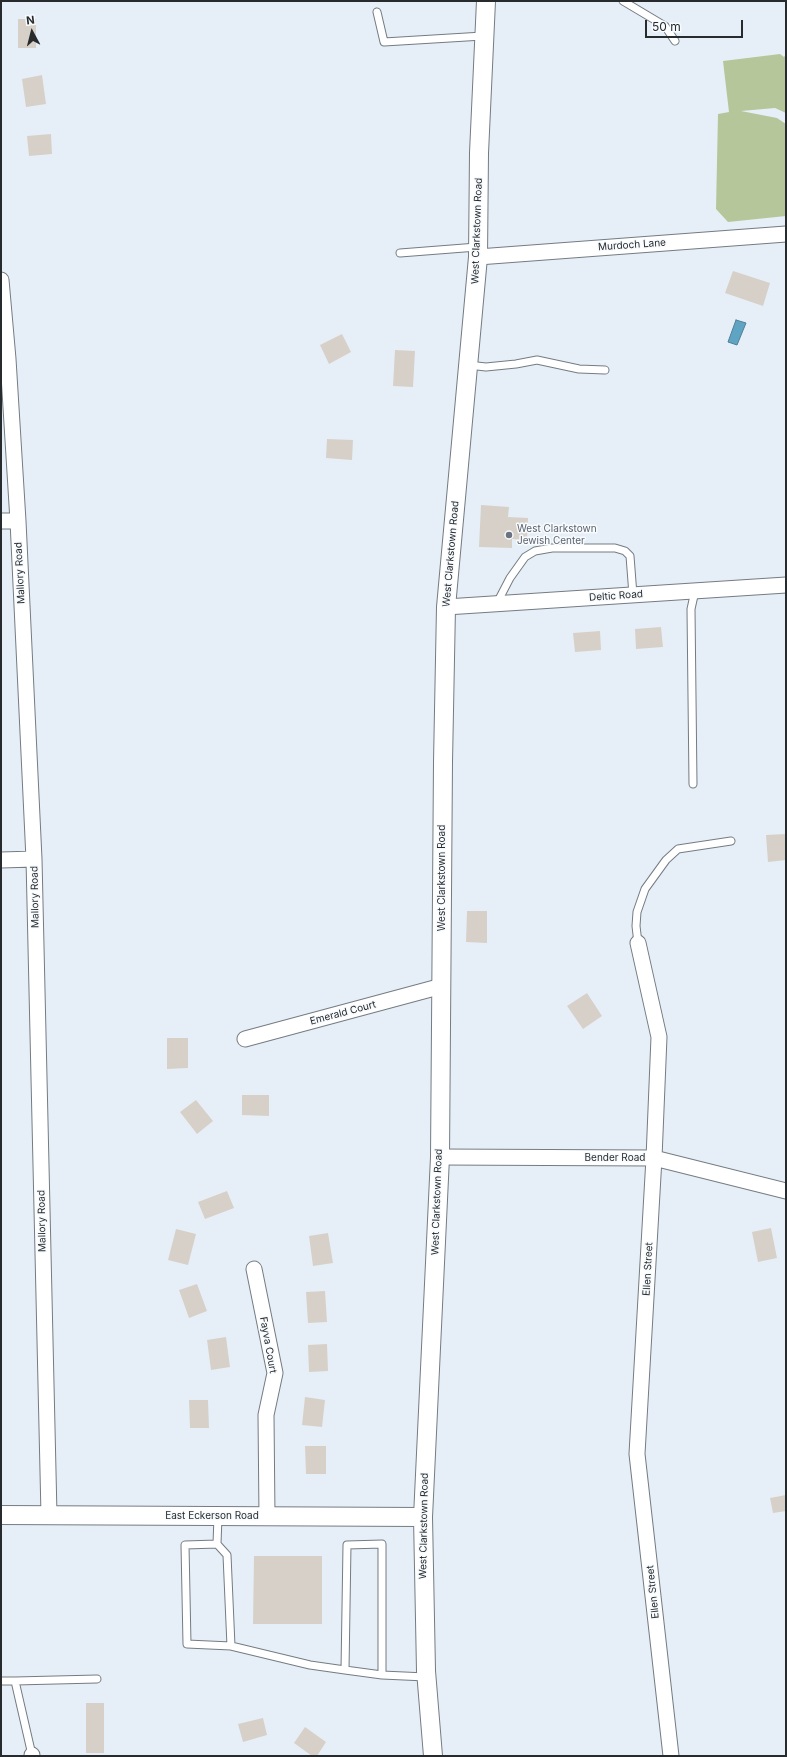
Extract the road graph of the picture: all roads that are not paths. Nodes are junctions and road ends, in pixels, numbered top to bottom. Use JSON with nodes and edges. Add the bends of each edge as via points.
{"nodes":[{"id":1,"x":486,"y":1,"type":"edge"},
{"id":2,"x":623,"y":1,"type":"edge"},
{"id":3,"x":377,"y":12,"type":"dead end"},
{"id":4,"x":486,"y":36,"type":"junction"},
{"id":5,"x":675,"y":41,"type":"dead end"},
{"id":6,"x":786,"y":234,"type":"edge"},
{"id":7,"x":478,"y":252,"type":"junction"},
{"id":8,"x":400,"y":253,"type":"dead end"},
{"id":9,"x":1,"y":280,"type":"edge"},
{"id":10,"x":4,"y":358,"type":"edge"},
{"id":11,"x":468,"y":365,"type":"junction"},
{"id":12,"x":605,"y":370,"type":"dead end"},
{"id":13,"x":1,"y":521,"type":"edge"},
{"id":14,"x":18,"y":521,"type":"junction"},
{"id":15,"x":786,"y":585,"type":"edge"},
{"id":16,"x":695,"y":591,"type":"junction"},
{"id":17,"x":633,"y":595,"type":"junction"},
{"id":18,"x":497,"y":603,"type":"junction"},
{"id":19,"x":446,"y":606,"type":"junction"},
{"id":20,"x":693,"y":784,"type":"dead end"},
{"id":21,"x":731,"y":842,"type":"dead end"},
{"id":22,"x":34,"y":858,"type":"junction"},
{"id":23,"x":1,"y":860,"type":"edge"},
{"id":24,"x":638,"y":943,"type":"joint"},
{"id":25,"x":442,"y":986,"type":"junction"},
{"id":26,"x":245,"y":1039,"type":"dead end"},
{"id":27,"x":440,"y":1157,"type":"junction"},
{"id":28,"x":654,"y":1158,"type":"junction"},
{"id":29,"x":786,"y":1191,"type":"edge"},
{"id":30,"x":254,"y":1269,"type":"dead end"},
{"id":31,"x":1,"y":1515,"type":"edge"},
{"id":32,"x":49,"y":1515,"type":"junction"},
{"id":33,"x":218,"y":1516,"type":"junction"},
{"id":34,"x":267,"y":1517,"type":"junction"},
{"id":35,"x":423,"y":1517,"type":"junction"},
{"id":36,"x":217,"y":1544,"type":"junction"},
{"id":37,"x":231,"y":1646,"type":"junction"},
{"id":38,"x":345,"y":1670,"type":"junction"},
{"id":39,"x":382,"y":1675,"type":"junction"},
{"id":40,"x":426,"y":1677,"type":"junction"},
{"id":41,"x":97,"y":1679,"type":"dead end"},
{"id":42,"x":1,"y":1681,"type":"edge"},
{"id":43,"x":15,"y":1681,"type":"junction"},
{"id":44,"x":32,"y":1756,"type":"edge"},
{"id":45,"x":433,"y":1756,"type":"edge"},
{"id":46,"x":671,"y":1756,"type":"edge"}],
"edges":[{"from":1,"to":4,"type":"street","name":"West Clarkstown Road"},
{"from":2,"to":5,"type":"lane","via":[[665,26]]},
{"from":3,"to":4,"type":"lane","via":[[384,42]]},
{"from":4,"to":7,"type":"street","name":"West Clarkstown Road","via":[[479,152]]},
{"from":6,"to":7,"type":"street","name":"Murdoch Lane"},
{"from":7,"to":8,"type":"lane"},
{"from":7,"to":11,"type":"street","name":"West Clarkstown Road"},
{"from":9,"to":10,"type":"street","name":"Mallory Road"},
{"from":10,"to":14,"type":"street","name":"Mallory Road"},
{"from":11,"to":12,"type":"lane","via":[[516,364],[537,360],[579,369]]},
{"from":11,"to":19,"type":"street","name":"West Clarkstown Road"},
{"from":13,"to":14,"type":"street"},
{"from":14,"to":22,"type":"street","name":"Mallory Road"},
{"from":15,"to":16,"type":"street","name":"Deltic Road"},
{"from":16,"to":17,"type":"street","name":"Deltic Road"},
{"from":16,"to":20,"type":"lane","via":[[691,609]]},
{"from":17,"to":18,"type":"street","name":"Deltic Road"},
{"from":17,"to":18,"type":"lane","via":[[630,556],[624,551],[615,548],[552,548],[535,551],[525,557]]},
{"from":18,"to":19,"type":"street","name":"Deltic Road"},
{"from":19,"to":25,"type":"street","name":"West Clarkstown Road"},
{"from":21,"to":24,"type":"lane","name":"Ellen Street","via":[[678,849],[666,860],[645,888],[637,912]]},
{"from":22,"to":23,"type":"street"},
{"from":22,"to":32,"type":"street","name":"Mallory Road"},
{"from":24,"to":28,"type":"street","name":"Ellen Street","via":[[659,1037]]},
{"from":25,"to":26,"type":"street","name":"Emerald Court"},
{"from":25,"to":27,"type":"street","name":"West Clarkstown Road"},
{"from":27,"to":28,"type":"street","name":"Bender Road"},
{"from":27,"to":35,"type":"street","name":"West Clarkstown Road"},
{"from":28,"to":29,"type":"street","name":"Bender Road"},
{"from":28,"to":46,"type":"street","name":"Ellen Street","via":[[637,1454]]},
{"from":30,"to":34,"type":"street","name":"Fayva Court","via":[[275,1373],[266,1415]]},
{"from":31,"to":32,"type":"street","name":"East Eckerson Road"},
{"from":32,"to":33,"type":"street","name":"East Eckerson Road"},
{"from":33,"to":34,"type":"street","name":"East Eckerson Road"},
{"from":33,"to":36,"type":"lane"},
{"from":34,"to":35,"type":"street","name":"East Eckerson Road"},
{"from":35,"to":40,"type":"street","name":"West Clarkstown Road"},
{"from":36,"to":37,"type":"lane","via":[[226,1555]]},
{"from":36,"to":37,"type":"lane","via":[[185,1545],[187,1644]]},
{"from":37,"to":38,"type":"lane","via":[[310,1665]]},
{"from":38,"to":39,"type":"lane"},
{"from":38,"to":39,"type":"lane","via":[[346,1545],[382,1544]]},
{"from":39,"to":40,"type":"lane"},
{"from":40,"to":45,"type":"street","name":"West Clarkstown Road"},
{"from":41,"to":43,"type":"lane"},
{"from":42,"to":43,"type":"lane"},
{"from":43,"to":44,"type":"lane"}]}
